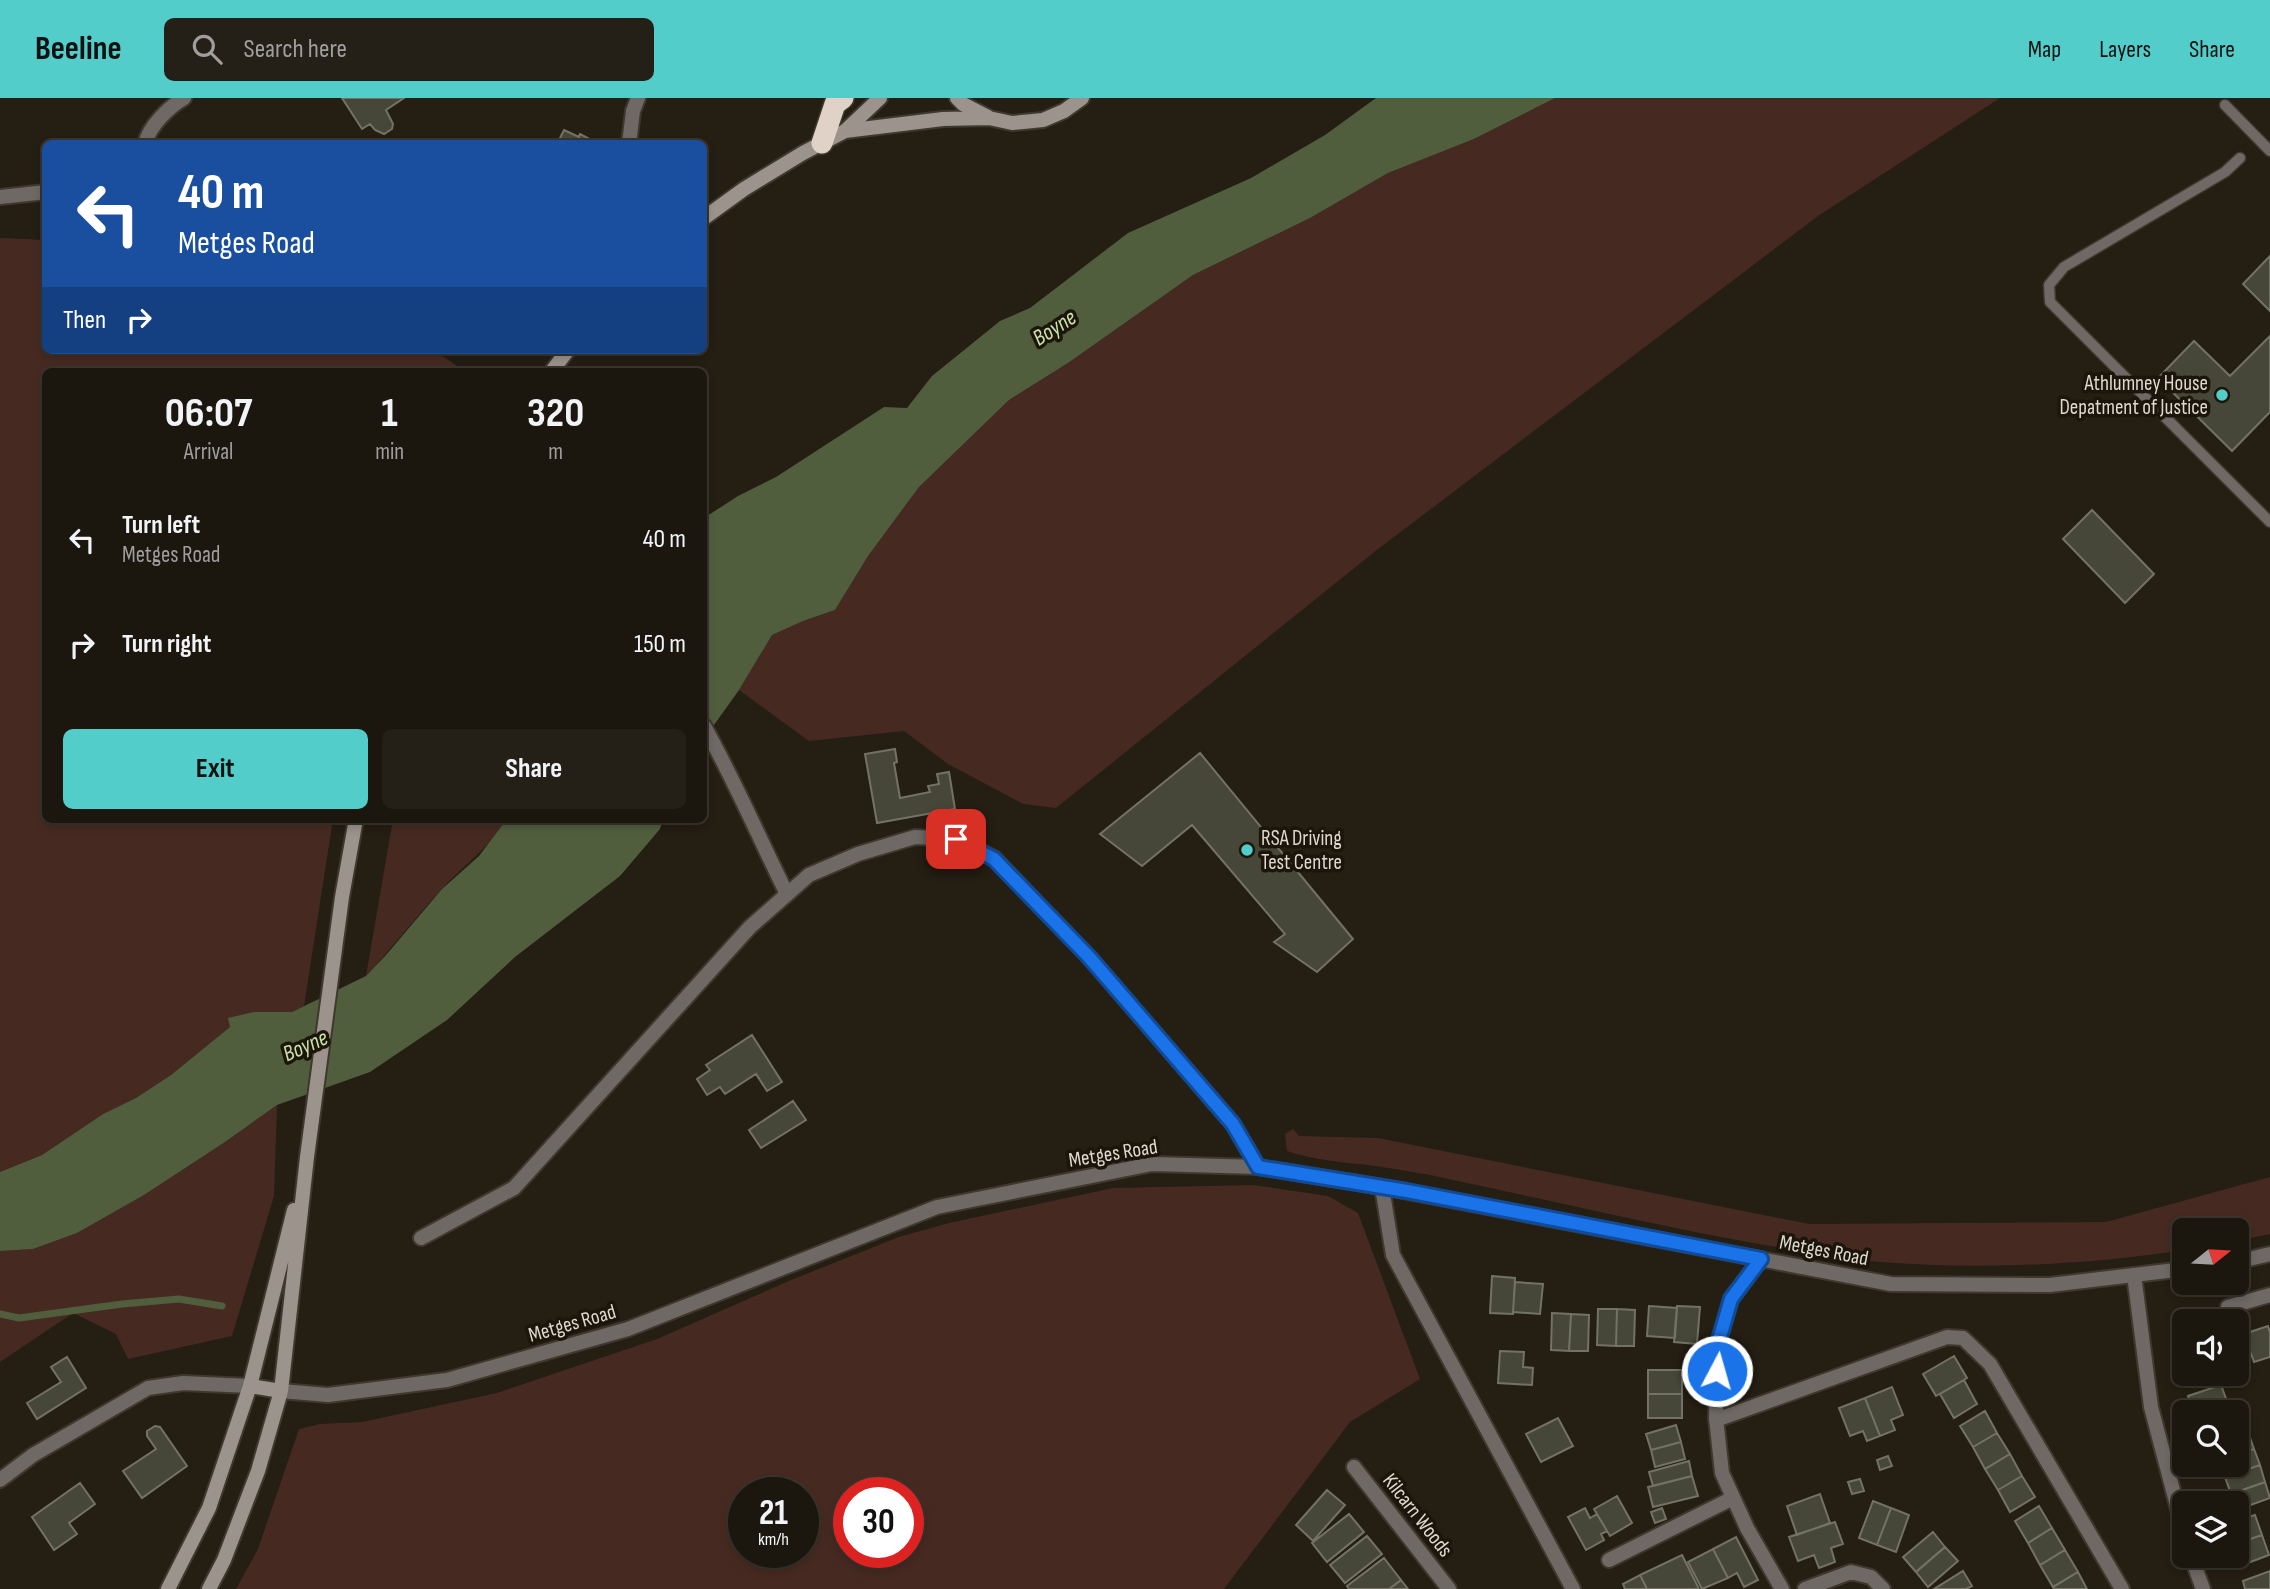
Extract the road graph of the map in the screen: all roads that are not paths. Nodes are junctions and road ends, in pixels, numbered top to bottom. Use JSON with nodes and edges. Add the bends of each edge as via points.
{"nodes":[{"id":1,"x":184,"y":98,"type":"edge"},
{"id":2,"x":638,"y":98,"type":"edge"},
{"id":3,"x":843,"y":98,"type":"edge"},
{"id":4,"x":880,"y":98,"type":"edge"},
{"id":5,"x":957,"y":98,"type":"edge"},
{"id":6,"x":1082,"y":98,"type":"edge"},
{"id":7,"x":2225,"y":105,"type":"dead end"},
{"id":8,"x":989,"y":118,"type":"junction"},
{"id":9,"x":845,"y":131,"type":"junction"},
{"id":10,"x":146,"y":140,"type":"edge"},
{"id":11,"x":629,"y":140,"type":"edge"},
{"id":12,"x":822,"y":143,"type":"junction"},
{"id":13,"x":2268,"y":144,"type":"edge"},
{"id":14,"x":2240,"y":158,"type":"dead end"},
{"id":15,"x":42,"y":192,"type":"edge"},
{"id":16,"x":0,"y":197,"type":"edge"},
{"id":17,"x":707,"y":216,"type":"edge"},
{"id":18,"x":565,"y":354,"type":"edge"},
{"id":19,"x":554,"y":368,"type":"edge"},
{"id":20,"x":2270,"y":522,"type":"edge"},
{"id":21,"x":707,"y":731,"type":"edge"},
{"id":22,"x":355,"y":823,"type":"edge"},
{"id":23,"x":787,"y":894,"type":"junction"},
{"id":24,"x":307,"y":1157,"type":"junction"},
{"id":25,"x":1258,"y":1167,"type":"junction"},
{"id":26,"x":1382,"y":1187,"type":"junction"},
{"id":27,"x":421,"y":1238,"type":"dead end"},
{"id":28,"x":2270,"y":1254,"type":"edge"},
{"id":29,"x":1761,"y":1259,"type":"junction"},
{"id":30,"x":2249,"y":1259,"type":"edge"},
{"id":31,"x":2172,"y":1270,"type":"edge"},
{"id":32,"x":2134,"y":1275,"type":"junction"},
{"id":33,"x":2270,"y":1295,"type":"edge"},
{"id":34,"x":2228,"y":1307,"type":"dead end"},
{"id":35,"x":250,"y":1386,"type":"junction"},
{"id":36,"x":281,"y":1391,"type":"junction"},
{"id":37,"x":1716,"y":1420,"type":"junction"},
{"id":38,"x":1354,"y":1466,"type":"dead end"},
{"id":39,"x":0,"y":1480,"type":"edge"},
{"id":40,"x":2173,"y":1491,"type":"edge"},
{"id":41,"x":1733,"y":1498,"type":"junction"},
{"id":42,"x":1609,"y":1560,"type":"dead end"},
{"id":43,"x":2195,"y":1568,"type":"edge"},
{"id":44,"x":168,"y":1589,"type":"edge"},
{"id":45,"x":209,"y":1589,"type":"edge"},
{"id":46,"x":1449,"y":1589,"type":"edge"},
{"id":47,"x":1573,"y":1589,"type":"edge"},
{"id":48,"x":1782,"y":1589,"type":"edge"},
{"id":49,"x":1805,"y":1589,"type":"edge"},
{"id":50,"x":1883,"y":1589,"type":"edge"},
{"id":51,"x":2122,"y":1589,"type":"edge"},
{"id":52,"x":2203,"y":1589,"type":"edge"}],
"edges":[{"from":1,"to":10,"type":"street","via":[[172,105]]},
{"from":2,"to":11,"type":"street"},
{"from":3,"to":12,"type":"highway","via":[[835,104]]},
{"from":4,"to":9,"type":"main road"},
{"from":5,"to":8,"type":"main road"},
{"from":6,"to":8,"type":"main road","via":[[1043,120],[1012,123]]},
{"from":7,"to":13,"type":"lane"},
{"from":8,"to":9,"type":"main road","via":[[943,118]]},
{"from":9,"to":12,"type":"main road"},
{"from":12,"to":17,"type":"main road"},
{"from":14,"to":20,"type":"lane","via":[[2225,172],[2064,267],[2049,285],[2050,302]]},
{"from":15,"to":16,"type":"street"},
{"from":18,"to":19,"type":"main road"},
{"from":21,"to":23,"type":"street"},
{"from":22,"to":24,"type":"main road"},
{"from":23,"to":25,"type":"street","via":[[809,875],[915,837],[956,839],[994,859],[1089,957],[1233,1124]]},
{"from":23,"to":27,"type":"street","via":[[750,927],[514,1188]]},
{"from":24,"to":35,"type":"main road"},
{"from":24,"to":36,"type":"main road"},
{"from":25,"to":26,"type":"street","name":"Metges Road"},
{"from":25,"to":36,"type":"street","name":"Metges Road","via":[[1152,1164],[937,1207],[628,1329],[447,1380],[328,1395]]},
{"from":26,"to":29,"type":"street","name":"Metges Road"},
{"from":26,"to":47,"type":"street","via":[[1393,1255]]},
{"from":28,"to":30,"type":"street"},
{"from":29,"to":32,"type":"street","name":"Metges Road","via":[[1891,1284],[2050,1285]]},
{"from":29,"to":37,"type":"street","via":[[1731,1299],[1717,1347]]},
{"from":31,"to":32,"type":"street","name":"Metges Road"},
{"from":32,"to":40,"type":"street","via":[[2151,1407]]},
{"from":33,"to":34,"type":"street"},
{"from":35,"to":36,"type":"main road"},
{"from":35,"to":39,"type":"street","via":[[183,1383],[148,1388],[33,1455]]},
{"from":35,"to":44,"type":"main road","via":[[209,1508]]},
{"from":36,"to":45,"type":"main road","via":[[258,1471],[225,1560]]},
{"from":37,"to":41,"type":"street","via":[[1722,1473]]},
{"from":37,"to":51,"type":"street","via":[[1947,1337],[1962,1338],[1990,1364]]},
{"from":38,"to":46,"type":"street","name":"Kilcarn Woods"},
{"from":41,"to":42,"type":"street"},
{"from":41,"to":48,"type":"street"},
{"from":43,"to":52,"type":"street"},
{"from":49,"to":50,"type":"street","via":[[1851,1572],[1871,1577]]}]}
